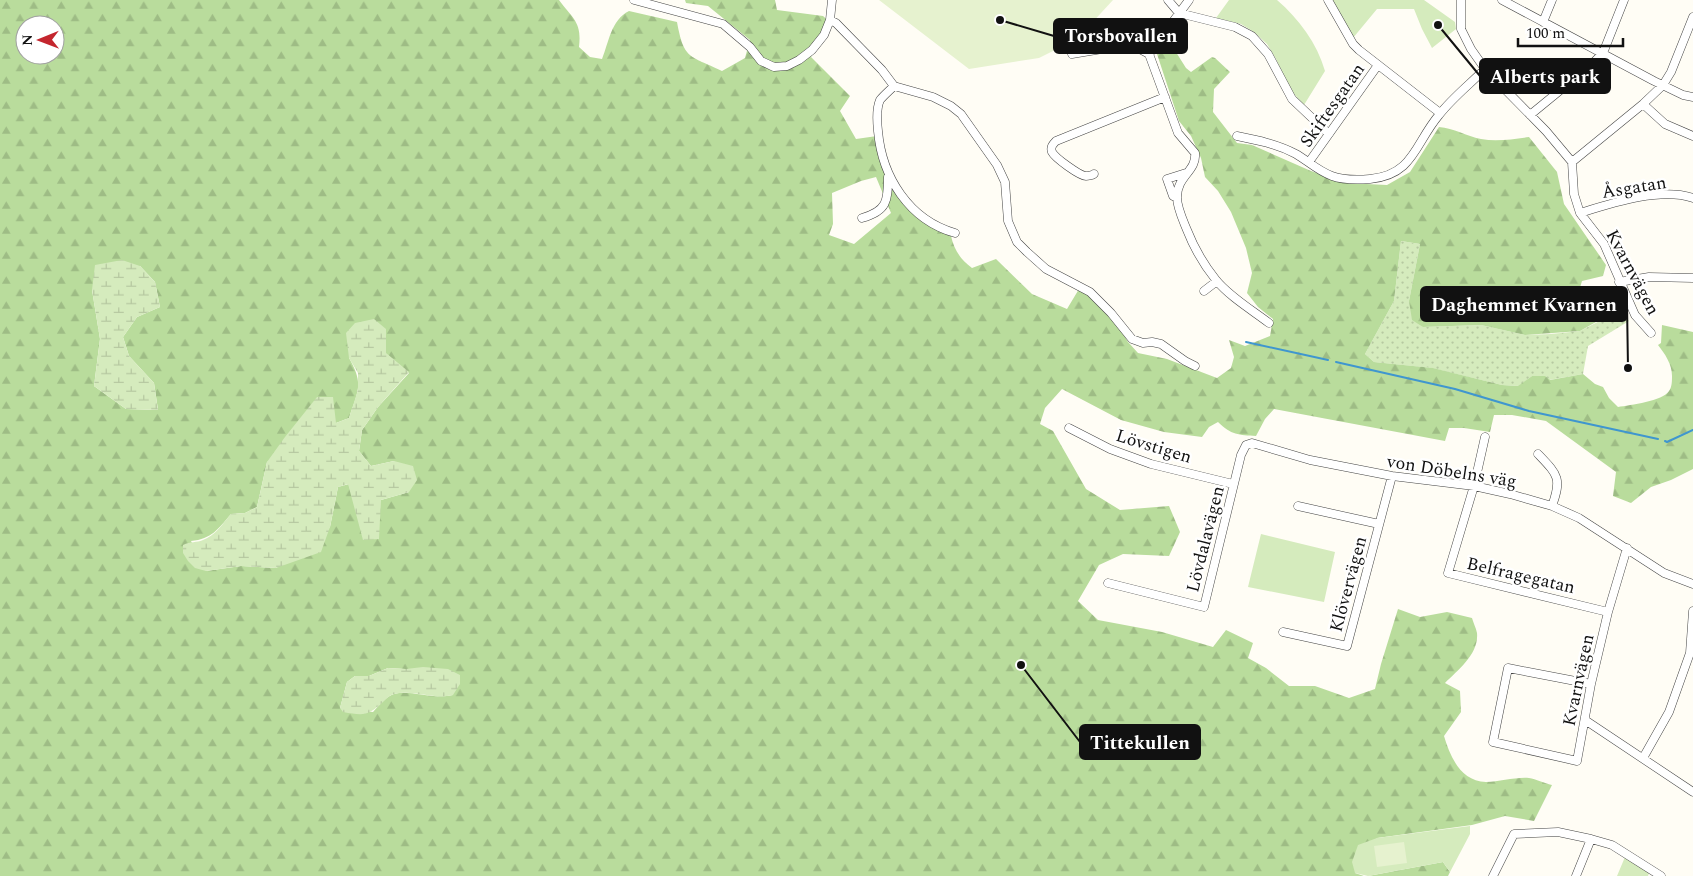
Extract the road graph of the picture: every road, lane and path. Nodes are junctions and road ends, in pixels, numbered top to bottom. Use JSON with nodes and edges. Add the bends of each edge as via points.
{"nodes":[{"id":1,"x":634,"y":0,"type":"edge"},
{"id":2,"x":832,"y":0,"type":"edge"},
{"id":3,"x":1168,"y":0,"type":"edge"},
{"id":4,"x":1189,"y":0,"type":"edge"},
{"id":5,"x":1328,"y":0,"type":"edge"},
{"id":6,"x":1460,"y":0,"type":"edge"},
{"id":7,"x":1502,"y":0,"type":"edge"},
{"id":8,"x":1552,"y":0,"type":"edge"},
{"id":9,"x":1624,"y":0,"type":"edge"},
{"id":10,"x":1179,"y":14,"type":"junction"},
{"id":11,"x":1693,"y":17,"type":"edge"},
{"id":12,"x":830,"y":20,"type":"junction"},
{"id":13,"x":1543,"y":22,"type":"junction"},
{"id":14,"x":1603,"y":53,"type":"junction"},
{"id":15,"x":1072,"y":54,"type":"dead end"},
{"id":16,"x":1149,"y":54,"type":"junction"},
{"id":17,"x":1378,"y":65,"type":"junction"},
{"id":18,"x":1485,"y":69,"type":"junction"},
{"id":19,"x":1663,"y":85,"type":"junction"},
{"id":20,"x":894,"y":86,"type":"junction"},
{"id":21,"x":1165,"y":97,"type":"junction"},
{"id":22,"x":1693,"y":97,"type":"edge"},
{"id":23,"x":1643,"y":104,"type":"junction"},
{"id":24,"x":1440,"y":113,"type":"junction"},
{"id":25,"x":1530,"y":115,"type":"junction"},
{"id":26,"x":1329,"y":134,"type":"junction"},
{"id":27,"x":1237,"y":136,"type":"dead end"},
{"id":28,"x":1693,"y":136,"type":"edge"},
{"id":29,"x":1310,"y":162,"type":"junction"},
{"id":30,"x":1572,"y":162,"type":"junction"},
{"id":31,"x":888,"y":173,"type":"junction"},
{"id":32,"x":1186,"y":173,"type":"junction"},
{"id":33,"x":1094,"y":174,"type":"dead end"},
{"id":34,"x":1177,"y":198,"type":"junction"},
{"id":35,"x":1693,"y":198,"type":"edge"},
{"id":36,"x":1580,"y":213,"type":"junction"},
{"id":37,"x":862,"y":218,"type":"dead end"},
{"id":38,"x":955,"y":233,"type":"dead end"},
{"id":39,"x":1693,"y":278,"type":"edge"},
{"id":40,"x":1217,"y":281,"type":"junction"},
{"id":41,"x":1619,"y":282,"type":"junction"},
{"id":42,"x":1204,"y":291,"type":"dead end"},
{"id":43,"x":1269,"y":323,"type":"dead end"},
{"id":44,"x":1651,"y":333,"type":"dead end"},
{"id":45,"x":1196,"y":366,"type":"dead end"},
{"id":46,"x":1069,"y":428,"type":"dead end"},
{"id":47,"x":1485,"y":437,"type":"dead end"},
{"id":48,"x":1248,"y":444,"type":"joint"},
{"id":49,"x":1538,"y":454,"type":"dead end"},
{"id":50,"x":1392,"y":476,"type":"junction"},
{"id":51,"x":1233,"y":484,"type":"junction"},
{"id":52,"x":1474,"y":486,"type":"junction"},
{"id":53,"x":1298,"y":506,"type":"dead end"},
{"id":54,"x":1552,"y":506,"type":"junction"},
{"id":55,"x":1379,"y":524,"type":"junction"},
{"id":56,"x":1627,"y":548,"type":"junction"},
{"id":57,"x":1108,"y":583,"type":"dead end"},
{"id":58,"x":1693,"y":584,"type":"edge"},
{"id":59,"x":1693,"y":611,"type":"edge"},
{"id":60,"x":1608,"y":612,"type":"junction"},
{"id":61,"x":1283,"y":632,"type":"dead end"},
{"id":62,"x":1691,"y":655,"type":"edge"},
{"id":63,"x":1591,"y":684,"type":"junction"},
{"id":64,"x":1585,"y":720,"type":"junction"},
{"id":65,"x":1643,"y":758,"type":"junction"},
{"id":66,"x":1693,"y":792,"type":"edge"},
{"id":67,"x":1591,"y":839,"type":"junction"},
{"id":68,"x":1493,"y":876,"type":"edge"},
{"id":69,"x":1576,"y":876,"type":"edge"},
{"id":70,"x":1661,"y":876,"type":"edge"}],
"edges":[{"from":1,"to":12,"type":"street","via":[[723,24],[761,61],[774,67],[787,66],[812,50],[824,35]]},
{"from":2,"to":12,"type":"street"},
{"from":3,"to":10,"type":"street"},
{"from":4,"to":10,"type":"street"},
{"from":5,"to":17,"type":"street","via":[[1353,44]]},
{"from":6,"to":18,"type":"street","via":[[1460,29]]},
{"from":7,"to":13,"type":"street"},
{"from":8,"to":13,"type":"street"},
{"from":9,"to":14,"type":"street"},
{"from":10,"to":16,"type":"street"},
{"from":10,"to":26,"type":"street","via":[[1235,27],[1252,36],[1268,54],[1292,99]]},
{"from":11,"to":19,"type":"street"},
{"from":12,"to":20,"type":"street","via":[[882,70]]},
{"from":13,"to":14,"type":"street"},
{"from":14,"to":19,"type":"street"},
{"from":14,"to":25,"type":"street"},
{"from":15,"to":16,"type":"street","via":[[1126,45]]},
{"from":16,"to":21,"type":"street"},
{"from":17,"to":24,"type":"street"},
{"from":17,"to":26,"type":"street","name":"Skiftesgatan"},
{"from":18,"to":24,"type":"street"},
{"from":18,"to":25,"type":"street"},
{"from":19,"to":22,"type":"street"},
{"from":19,"to":23,"type":"street"},
{"from":20,"to":31,"type":"street","via":[[879,102],[878,109],[879,147]]},
{"from":20,"to":45,"type":"street","via":[[933,97],[961,114],[997,165],[1005,182],[1006,211],[1012,232],[1027,252],[1046,269],[1090,292],[1132,339],[1161,344]]},
{"from":21,"to":32,"type":"street","via":[[1180,137],[1194,153],[1194,164]]},
{"from":21,"to":33,"type":"street","via":[[1052,145],[1053,154],[1077,173]]},
{"from":23,"to":28,"type":"street","via":[[1666,124]]},
{"from":23,"to":30,"type":"street"},
{"from":24,"to":29,"type":"street","via":[[1409,161],[1391,175],[1364,180],[1333,176]]},
{"from":25,"to":30,"type":"street"},
{"from":26,"to":29,"type":"street","name":"Skiftesgatan"},
{"from":27,"to":29,"type":"street","via":[[1282,148]]},
{"from":30,"to":36,"type":"street","name":"Kvarnvägen","via":[[1574,194]]},
{"from":31,"to":37,"type":"street","via":[[884,207]]},
{"from":31,"to":38,"type":"street","via":[[910,206],[924,219]]},
{"from":32,"to":34,"type":"street","via":[[1180,182]]},
{"from":32,"to":34,"type":"street","via":[[1167,179],[1173,196]]},
{"from":34,"to":40,"type":"street","via":[[1189,234]]},
{"from":35,"to":36,"type":"street","name":"Åsgatan","via":[[1647,196]]},
{"from":36,"to":41,"type":"street","name":"Kvarnvägen","via":[[1604,244]]},
{"from":39,"to":41,"type":"street","via":[[1648,276]]},
{"from":40,"to":42,"type":"street"},
{"from":40,"to":43,"type":"street"},
{"from":41,"to":44,"type":"street","name":"Kvarnvägen","via":[[1635,315]]},
{"from":46,"to":51,"type":"street","name":"Lövstigen","via":[[1110,449],[1151,464]]},
{"from":47,"to":52,"type":"street","name":"Belfragegatan"},
{"from":48,"to":50,"type":"street","name":"von Döbelns väg"},
{"from":48,"to":51,"type":"street","name":"Lövdalavägen","via":[[1241,455]]},
{"from":49,"to":54,"type":"street","via":[[1558,481]]},
{"from":50,"to":52,"type":"street","name":"von Döbelns väg"},
{"from":50,"to":55,"type":"street","name":"Klövervägen"},
{"from":51,"to":57,"type":"street","name":"Lövdalavägen","via":[[1204,607]]},
{"from":52,"to":54,"type":"street","name":"von Döbelns väg"},
{"from":52,"to":60,"type":"street","name":"Belfragegatan","via":[[1448,573]]},
{"from":53,"to":55,"type":"street","name":"Klövervägen"},
{"from":54,"to":56,"type":"street","name":"von Döbelns väg","via":[[1579,518]]},
{"from":55,"to":61,"type":"street","name":"Klövervägen","via":[[1347,646]]},
{"from":56,"to":58,"type":"street","name":"von Döbelns väg","via":[[1664,574]]},
{"from":56,"to":60,"type":"street","name":"Kvarnvägen"},
{"from":59,"to":62,"type":"street"},
{"from":60,"to":63,"type":"street","name":"Kvarnvägen"},
{"from":62,"to":65,"type":"street","via":[[1669,712]]},
{"from":63,"to":64,"type":"street","name":"Kvarnvägen"},
{"from":63,"to":64,"type":"street","name":"Kvarnvägen","via":[[1508,668],[1493,742],[1577,761]]},
{"from":64,"to":65,"type":"street"},
{"from":65,"to":66,"type":"street"},
{"from":67,"to":68,"type":"street","via":[[1558,832],[1514,834]]},
{"from":67,"to":69,"type":"street"},
{"from":67,"to":70,"type":"street","via":[[1612,845]]}]}
